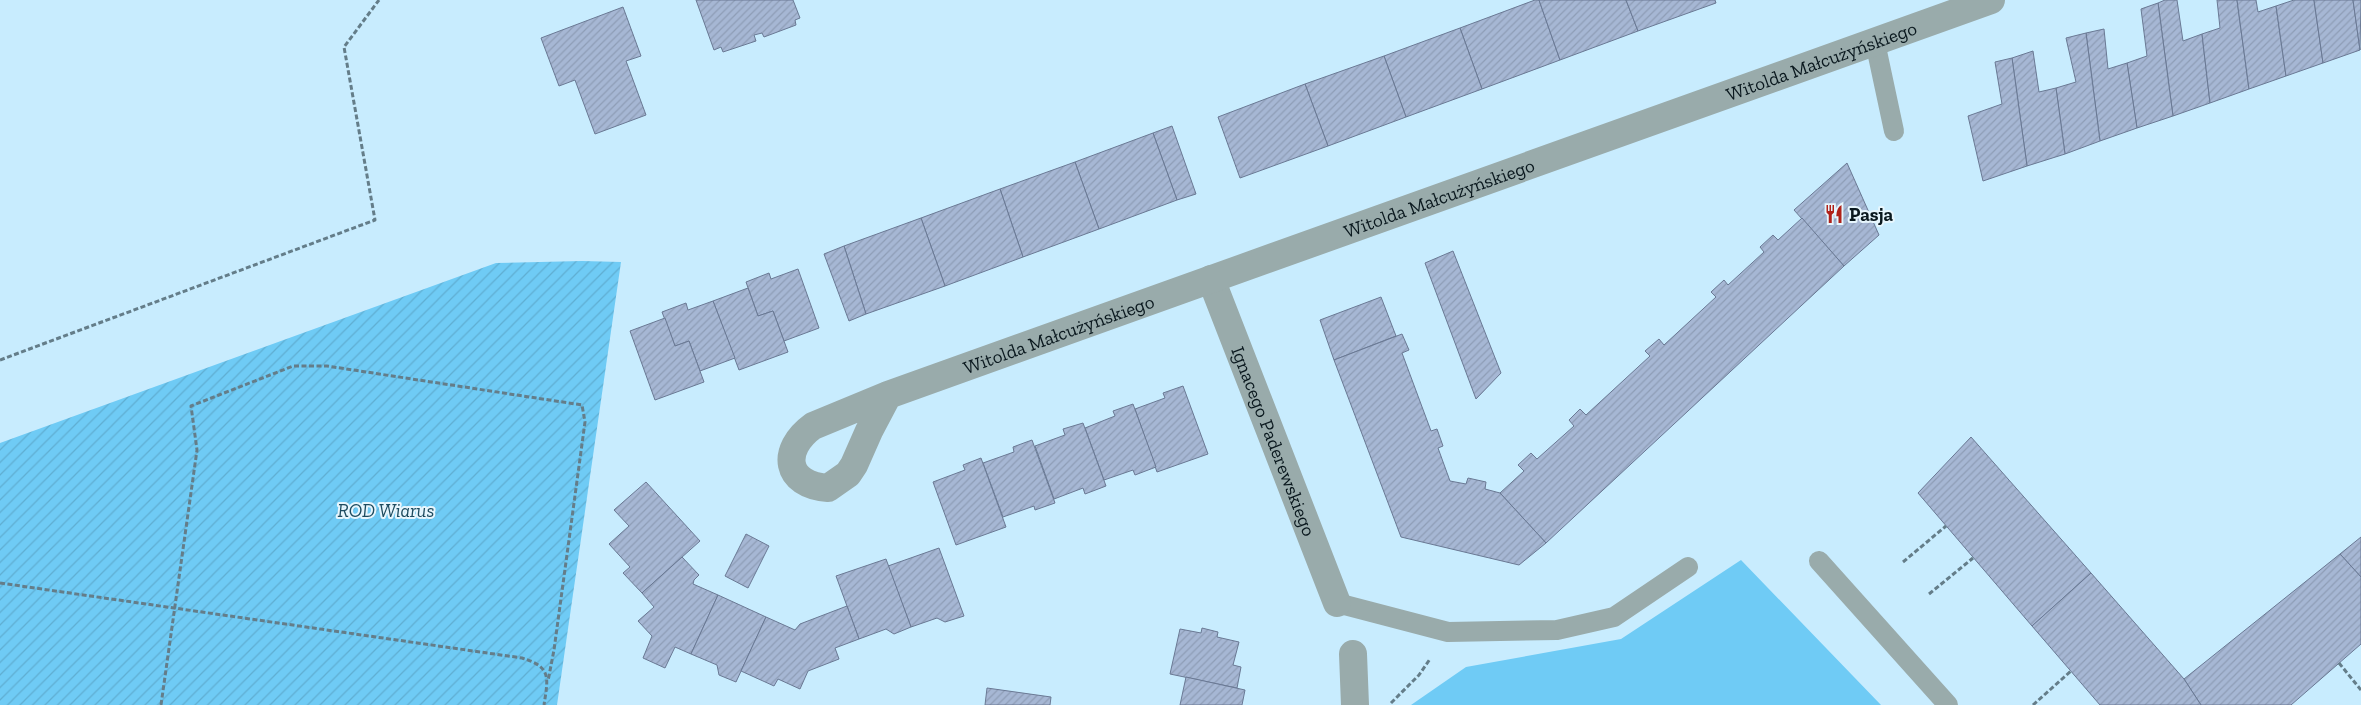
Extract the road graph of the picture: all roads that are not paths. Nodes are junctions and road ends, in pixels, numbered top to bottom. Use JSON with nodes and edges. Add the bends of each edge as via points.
{"nodes":[{"id":1,"x":1991,"y":0,"type":"edge"},
{"id":2,"x":1875,"y":42,"type":"junction"},
{"id":3,"x":1894,"y":131,"type":"dead end"},
{"id":4,"x":1210,"y":279,"type":"junction"},
{"id":5,"x":888,"y":396,"type":"dead end"},
{"id":6,"x":1819,"y":561,"type":"dead end"},
{"id":7,"x":1688,"y":567,"type":"dead end"},
{"id":8,"x":1337,"y":603,"type":"joint"},
{"id":9,"x":1353,"y":654,"type":"dead end"},
{"id":10,"x":1355,"y":705,"type":"edge"},
{"id":11,"x":1948,"y":705,"type":"edge"}],
"edges":[{"from":1,"to":2,"type":"street","name":"Witolda Małcużyńskiego"},
{"from":2,"to":3,"type":"lane"},
{"from":2,"to":4,"type":"street","name":"Witolda Małcużyńskiego"},
{"from":4,"to":5,"type":"street","name":"Witolda Małcużyńskiego"},
{"from":4,"to":8,"type":"street","name":"Ignacego Paderewskiego"},
{"from":6,"to":11,"type":"lane"},
{"from":7,"to":8,"type":"lane","via":[[1614,617],[1557,630],[1448,632]]},
{"from":9,"to":10,"type":"street"}]}
